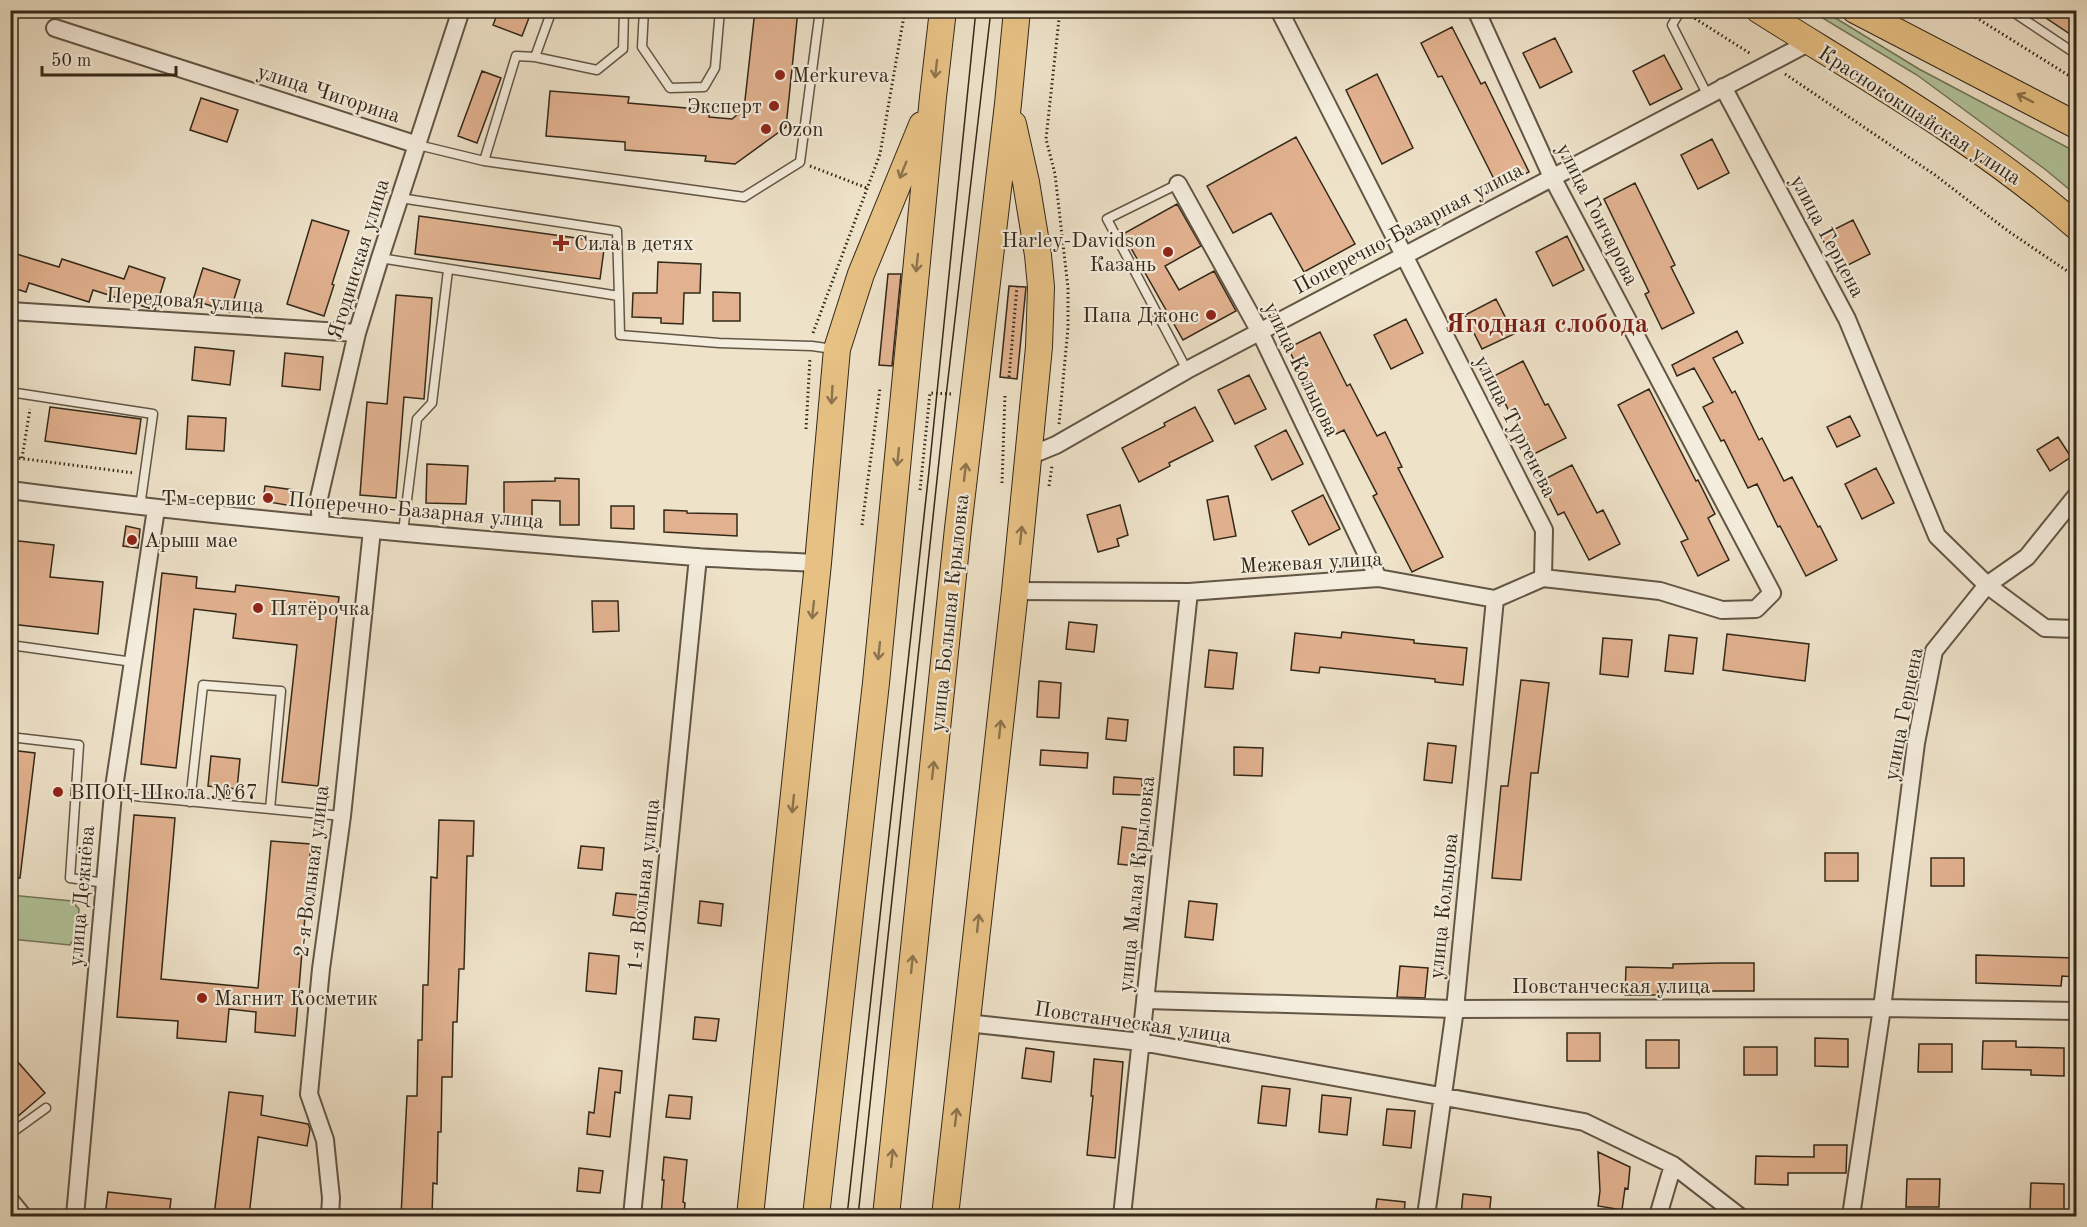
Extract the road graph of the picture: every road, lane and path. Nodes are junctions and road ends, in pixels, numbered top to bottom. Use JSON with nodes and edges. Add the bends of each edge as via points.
{"nodes":[{"id":1,"x":461,"y":10,"type":"edge"},
{"id":2,"x":552,"y":10,"type":"edge"},
{"id":3,"x":624,"y":10,"type":"edge"},
{"id":4,"x":644,"y":10,"type":"edge"},
{"id":5,"x":720,"y":10,"type":"edge"},
{"id":6,"x":820,"y":10,"type":"edge"},
{"id":7,"x":943,"y":10,"type":"edge"},
{"id":8,"x":1017,"y":10,"type":"edge"},
{"id":9,"x":1279,"y":10,"type":"edge"},
{"id":10,"x":1476,"y":10,"type":"edge"},
{"id":11,"x":1681,"y":10,"type":"edge"},
{"id":12,"x":1760,"y":10,"type":"edge"},
{"id":13,"x":1964,"y":10,"type":"edge"},
{"id":14,"x":2010,"y":10,"type":"edge"},
{"id":15,"x":1858,"y":11,"type":"edge"},
{"id":16,"x":1691,"y":16,"type":"dead end"},
{"id":17,"x":55,"y":28,"type":"dead end"},
{"id":18,"x":1810,"y":42,"type":"junction"},
{"id":19,"x":2076,"y":54,"type":"edge"},
{"id":20,"x":535,"y":57,"type":"junction"},
{"id":21,"x":1770,"y":63,"type":"junction"},
{"id":22,"x":2076,"y":80,"type":"edge"},
{"id":23,"x":1723,"y":87,"type":"junction"},
{"id":24,"x":1708,"y":96,"type":"junction"},
{"id":25,"x":933,"y":97,"type":"junction"},
{"id":26,"x":1008,"y":104,"type":"junction"},
{"id":27,"x":2076,"y":125,"type":"edge"},
{"id":28,"x":418,"y":145,"type":"junction"},
{"id":29,"x":484,"y":161,"type":"junction"},
{"id":30,"x":800,"y":162,"type":"junction"},
{"id":31,"x":1552,"y":177,"type":"junction"},
{"id":32,"x":1178,"y":184,"type":"joint"},
{"id":33,"x":867,"y":188,"type":"dead end"},
{"id":34,"x":400,"y":198,"type":"junction"},
{"id":35,"x":2076,"y":226,"type":"edge"},
{"id":36,"x":1405,"y":255,"type":"junction"},
{"id":37,"x":380,"y":258,"type":"junction"},
{"id":38,"x":448,"y":270,"type":"junction"},
{"id":39,"x":2076,"y":277,"type":"edge"},
{"id":40,"x":1017,"y":287,"type":"dead end"},
{"id":41,"x":619,"y":296,"type":"junction"},
{"id":42,"x":10,"y":312,"type":"edge"},
{"id":43,"x":1260,"y":332,"type":"junction"},
{"id":44,"x":357,"y":333,"type":"junction"},
{"id":45,"x":837,"y":349,"type":"junction"},
{"id":46,"x":1187,"y":370,"type":"junction"},
{"id":47,"x":1009,"y":377,"type":"dead end"},
{"id":48,"x":880,"y":388,"type":"dead end"},
{"id":49,"x":10,"y":392,"type":"edge"},
{"id":50,"x":956,"y":394,"type":"dead end"},
{"id":51,"x":32,"y":395,"type":"junction"},
{"id":52,"x":1005,"y":395,"type":"dead end"},
{"id":53,"x":1029,"y":456,"type":"junction"},
{"id":54,"x":10,"y":457,"type":"edge"},
{"id":55,"x":22,"y":459,"type":"junction"},
{"id":56,"x":145,"y":474,"type":"junction"},
{"id":57,"x":10,"y":490,"type":"edge"},
{"id":58,"x":920,"y":490,"type":"dead end"},
{"id":59,"x":1002,"y":490,"type":"dead end"},
{"id":60,"x":2076,"y":496,"type":"edge"},
{"id":61,"x":148,"y":508,"type":"junction"},
{"id":62,"x":321,"y":525,"type":"junction"},
{"id":63,"x":862,"y":525,"type":"dead end"},
{"id":64,"x":372,"y":530,"type":"junction"},
{"id":65,"x":403,"y":532,"type":"junction"},
{"id":66,"x":698,"y":557,"type":"junction"},
{"id":67,"x":818,"y":563,"type":"junction"},
{"id":68,"x":1378,"y":578,"type":"junction"},
{"id":69,"x":1543,"y":579,"type":"junction"},
{"id":70,"x":1987,"y":585,"type":"junction"},
{"id":71,"x":1015,"y":591,"type":"junction"},
{"id":72,"x":1189,"y":592,"type":"junction"},
{"id":73,"x":1495,"y":599,"type":"junction"},
{"id":74,"x":2076,"y":629,"type":"edge"},
{"id":75,"x":10,"y":645,"type":"edge"},
{"id":76,"x":133,"y":662,"type":"junction"},
{"id":77,"x":10,"y":736,"type":"edge"},
{"id":78,"x":113,"y":794,"type":"junction"},
{"id":79,"x":190,"y":802,"type":"junction"},
{"id":80,"x":270,"y":809,"type":"junction"},
{"id":81,"x":342,"y":816,"type":"junction"},
{"id":82,"x":105,"y":883,"type":"junction"},
{"id":83,"x":1147,"y":1000,"type":"junction"},
{"id":84,"x":1882,"y":1008,"type":"junction"},
{"id":85,"x":1455,"y":1009,"type":"junction"},
{"id":86,"x":2076,"y":1011,"type":"edge"},
{"id":87,"x":967,"y":1023,"type":"junction"},
{"id":88,"x":1141,"y":1042,"type":"junction"},
{"id":89,"x":1442,"y":1096,"type":"junction"},
{"id":90,"x":46,"y":1108,"type":"dead end"},
{"id":91,"x":10,"y":1134,"type":"edge"},
{"id":92,"x":1673,"y":1165,"type":"junction"},
{"id":93,"x":10,"y":1200,"type":"edge"},
{"id":94,"x":23,"y":1216,"type":"edge"},
{"id":95,"x":75,"y":1216,"type":"edge"},
{"id":96,"x":330,"y":1216,"type":"edge"},
{"id":97,"x":632,"y":1216,"type":"edge"},
{"id":98,"x":750,"y":1216,"type":"edge"},
{"id":99,"x":816,"y":1216,"type":"edge"},
{"id":100,"x":886,"y":1216,"type":"edge"},
{"id":101,"x":945,"y":1216,"type":"edge"},
{"id":102,"x":1122,"y":1216,"type":"edge"},
{"id":103,"x":1426,"y":1216,"type":"edge"},
{"id":104,"x":1658,"y":1216,"type":"edge"},
{"id":105,"x":1739,"y":1216,"type":"edge"},
{"id":106,"x":1851,"y":1216,"type":"edge"}],
"edges":[{"from":1,"to":28,"type":"street","name":"Ягодинская улица"},
{"from":2,"to":20,"type":"lane"},
{"from":3,"to":20,"type":"lane","via":[[623,49],[597,70]]},
{"from":4,"to":5,"type":"lane","via":[[642,47],[670,88],[704,87],[715,68]]},
{"from":6,"to":30,"type":"lane"},
{"from":7,"to":25,"type":"main road","one_way":true},
{"from":8,"to":26,"type":"main road","name":"улица Большая Крыловка"},
{"from":9,"to":36,"type":"street","name":"улица Тургенева"},
{"from":10,"to":31,"type":"street","name":"улица Гончарова"},
{"from":11,"to":24,"type":"lane","via":[[1672,25]]},
{"from":12,"to":18,"type":"main road","name":"Краснококшайская улица"},
{"from":13,"to":22,"type":"path"},
{"from":14,"to":19,"type":"lane"},
{"from":27,"to":15,"type":"main road","one_way":true},
{"from":16,"to":21,"type":"path"},
{"from":17,"to":28,"type":"street","name":"улица Чигорина"},
{"from":18,"to":21,"type":"street","name":"Поперечно-Базарная улица"},
{"from":18,"to":35,"type":"main road","name":"Краснококшайская улица","via":[[1920,111],[2041,195]]},
{"from":20,"to":29,"type":"lane","via":[[516,56]]},
{"from":21,"to":23,"type":"street","name":"Поперечно-Базарная улица"},
{"from":21,"to":39,"type":"path"},
{"from":23,"to":24,"type":"street","name":"Поперечно-Базарная улица"},
{"from":23,"to":70,"type":"street","name":"улица Герцена","via":[[1847,319],[1937,536]]},
{"from":24,"to":31,"type":"street","name":"Поперечно-Базарная улица"},
{"from":25,"to":45,"type":"main road","one_way":true,"via":[[861,274]]},
{"from":25,"to":99,"type":"main road","one_way":true,"via":[[876,683]]},
{"from":26,"to":53,"type":"main road","via":[[1026,182],[1041,287],[1040,348]]},
{"from":100,"to":26,"type":"main road","name":"улица Большая Крыловка","one_way":true,"via":[[958,528]]},
{"from":28,"to":29,"type":"lane"},
{"from":28,"to":34,"type":"street","name":"Ягодинская улица"},
{"from":29,"to":30,"type":"lane","via":[[744,196]]},
{"from":30,"to":33,"type":"path"},
{"from":31,"to":36,"type":"street","name":"Поперечно-Базарная улица"},
{"from":31,"to":69,"type":"street","name":"улица Гончарова","via":[[1772,593],[1756,609],[1722,610],[1660,591]]},
{"from":32,"to":43,"type":"street","name":"улица Кольцова"},
{"from":32,"to":46,"type":"lane","via":[[1107,219]]},
{"from":34,"to":37,"type":"street","name":"Ягодинская улица"},
{"from":34,"to":41,"type":"lane","via":[[617,231]]},
{"from":36,"to":43,"type":"street","name":"Поперечно-Базарная улица"},
{"from":36,"to":69,"type":"street","name":"улица Тургенева","via":[[1544,530]]},
{"from":37,"to":38,"type":"lane"},
{"from":37,"to":44,"type":"street","name":"Ягодинская улица"},
{"from":38,"to":41,"type":"lane"},
{"from":38,"to":65,"type":"lane","via":[[432,403],[417,418]]},
{"from":40,"to":47,"type":"path"},
{"from":41,"to":45,"type":"lane","via":[[620,335]]},
{"from":42,"to":44,"type":"street","name":"Передовая улица"},
{"from":43,"to":46,"type":"street","name":"Поперечно-Базарная улица"},
{"from":43,"to":68,"type":"street","name":"улица Кольцова"},
{"from":44,"to":62,"type":"street","name":"Ягодинская улица","via":[[319,498]]},
{"from":45,"to":67,"type":"main road","one_way":true},
{"from":46,"to":53,"type":"street","name":"Поперечно-Базарная улица","via":[[1056,445]]},
{"from":48,"to":63,"type":"path"},
{"from":49,"to":51,"type":"lane"},
{"from":50,"to":58,"type":"path","via":[[930,393]]},
{"from":51,"to":55,"type":"path"},
{"from":51,"to":56,"type":"lane","via":[[153,414]]},
{"from":52,"to":59,"type":"path"},
{"from":71,"to":53,"type":"main road","one_way":true},
{"from":54,"to":55,"type":"path"},
{"from":55,"to":56,"type":"path"},
{"from":56,"to":61,"type":"lane"},
{"from":57,"to":61,"type":"street","name":"Поперечно-Базарная улица"},
{"from":60,"to":70,"type":"street","via":[[2027,557]]},
{"from":61,"to":62,"type":"street","name":"Поперечно-Базарная улица"},
{"from":61,"to":76,"type":"street","name":"улица Дежнёва"},
{"from":62,"to":64,"type":"street","name":"Поперечно-Базарная улица"},
{"from":64,"to":65,"type":"street","name":"Поперечно-Базарная улица"},
{"from":64,"to":81,"type":"street","name":"2-я Вольная улица"},
{"from":65,"to":66,"type":"street","name":"Поперечно-Базарная улица"},
{"from":66,"to":67,"type":"street","name":"Поперечно-Базарная улица"},
{"from":66,"to":97,"type":"street","name":"1-я Вольная улица"},
{"from":67,"to":98,"type":"main road","one_way":true},
{"from":68,"to":72,"type":"street","name":"Межевая улица"},
{"from":68,"to":73,"type":"street","name":"Межевая улица"},
{"from":69,"to":73,"type":"street"},
{"from":70,"to":74,"type":"street","via":[[2045,628]]},
{"from":70,"to":84,"type":"street","name":"улица Герцена","via":[[1934,651],[1916,743]]},
{"from":71,"to":72,"type":"street","name":"Межевая улица"},
{"from":87,"to":71,"type":"main road","one_way":true},
{"from":72,"to":83,"type":"street","name":"улица Малая Крыловка"},
{"from":73,"to":85,"type":"street","name":"улица Кольцова"},
{"from":75,"to":76,"type":"lane"},
{"from":76,"to":78,"type":"street","name":"улица Дежнёва"},
{"from":77,"to":82,"type":"lane","via":[[79,745],[70,878]]},
{"from":78,"to":79,"type":"lane"},
{"from":78,"to":82,"type":"street","name":"улица Дежнёва"},
{"from":79,"to":80,"type":"lane"},
{"from":79,"to":80,"type":"lane","via":[[203,685],[281,691]]},
{"from":80,"to":81,"type":"lane"},
{"from":81,"to":96,"type":"street","name":"2-я Вольная улица","via":[[309,1094],[325,1140]]},
{"from":82,"to":95,"type":"street","name":"улица Дежнёва"},
{"from":83,"to":85,"type":"street","name":"Повстанческая улица"},
{"from":83,"to":88,"type":"street","name":"улица Малая Крыловка"},
{"from":84,"to":85,"type":"street","name":"Повстанческая улица"},
{"from":84,"to":86,"type":"street","name":"Повстанческая улица"},
{"from":84,"to":106,"type":"street","name":"улица Герцена"},
{"from":85,"to":89,"type":"street","name":"улица Кольцова"},
{"from":87,"to":88,"type":"street","name":"Повстанческая улица"},
{"from":101,"to":87,"type":"main road","one_way":true},
{"from":88,"to":89,"type":"street","name":"Повстанческая улица"},
{"from":88,"to":102,"type":"street","name":"улица Малая Крыловка"},
{"from":89,"to":92,"type":"street","name":"Повстанческая улица","via":[[1584,1122]]},
{"from":89,"to":103,"type":"street","name":"улица Кольцова"},
{"from":90,"to":91,"type":"lane"},
{"from":92,"to":104,"type":"street"},
{"from":92,"to":105,"type":"street","name":"Повстанческая улица"},
{"from":93,"to":94,"type":"street"}]}
